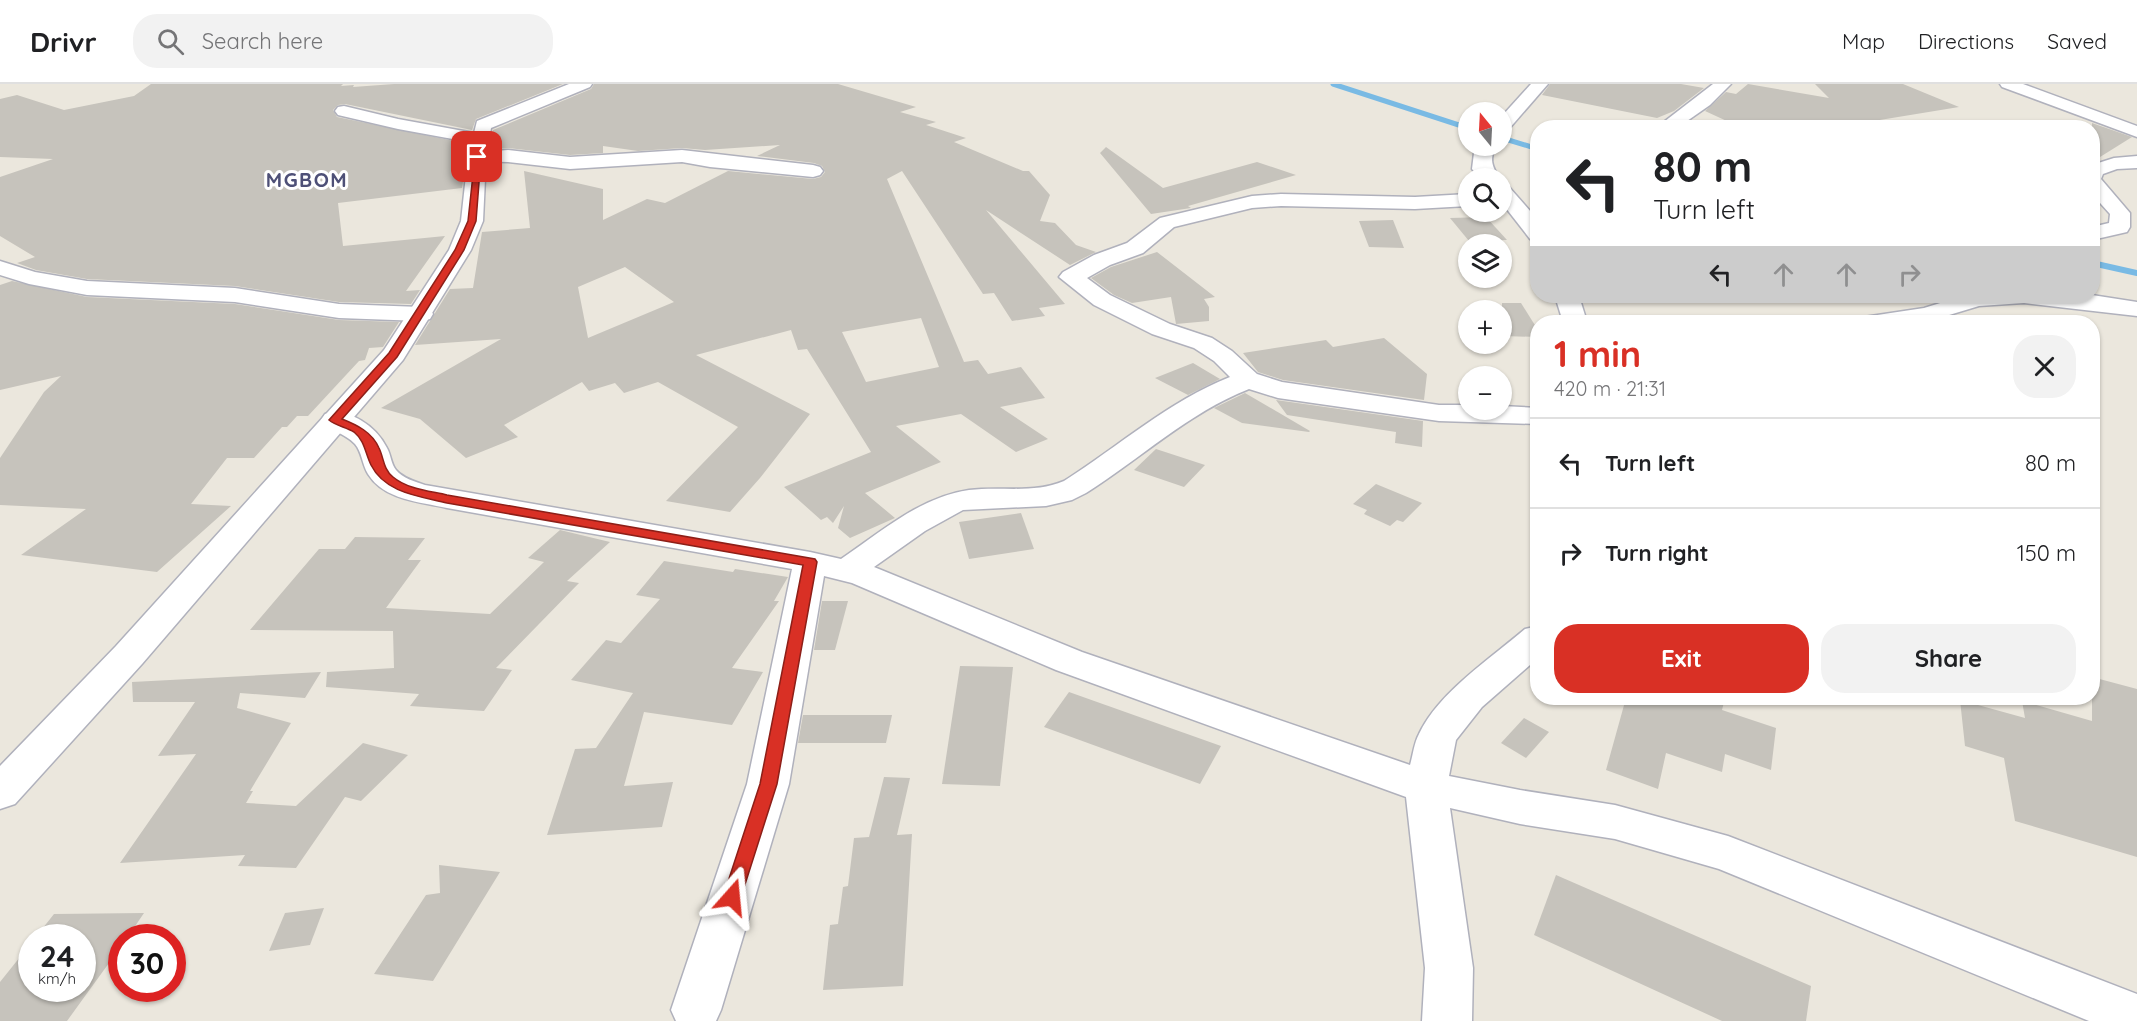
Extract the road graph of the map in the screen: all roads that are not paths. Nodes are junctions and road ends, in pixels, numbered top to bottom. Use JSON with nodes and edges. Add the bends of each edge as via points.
{"nodes":[{"id":1,"x":584,"y":84,"type":"edge"},
{"id":2,"x":1540,"y":84,"type":"edge"},
{"id":3,"x":1723,"y":84,"type":"edge"},
{"id":4,"x":2008,"y":84,"type":"edge"},
{"id":5,"x":344,"y":111,"type":"dead end"},
{"id":6,"x":1512,"y":115,"type":"edge"},
{"id":7,"x":1677,"y":120,"type":"edge"},
{"id":8,"x":2137,"y":132,"type":"edge"},
{"id":9,"x":478,"y":148,"type":"junction"},
{"id":10,"x":2137,"y":162,"type":"edge"},
{"id":11,"x":2100,"y":169,"type":"edge"},
{"id":12,"x":813,"y":171,"type":"dead end"},
{"id":13,"x":2100,"y":189,"type":"edge"},
{"id":14,"x":1458,"y":201,"type":"edge"},
{"id":15,"x":1512,"y":205,"type":"edge"},
{"id":16,"x":1530,"y":225,"type":"edge"},
{"id":17,"x":2100,"y":232,"type":"edge"},
{"id":18,"x":0,"y":268,"type":"edge"},
{"id":19,"x":1964,"y":303,"type":"edge"},
{"id":20,"x":2097,"y":303,"type":"edge"},
{"id":21,"x":2137,"y":309,"type":"edge"},
{"id":22,"x":421,"y":314,"type":"junction"},
{"id":23,"x":1927,"y":315,"type":"edge"},
{"id":24,"x":1248,"y":380,"type":"junction"},
{"id":25,"x":1530,"y":416,"type":"edge"},
{"id":26,"x":335,"y":420,"type":"junction"},
{"id":27,"x":828,"y":566,"type":"junction"},
{"id":28,"x":1530,"y":645,"type":"edge"},
{"id":29,"x":1426,"y":787,"type":"junction"},
{"id":30,"x":0,"y":793,"type":"edge"},
{"id":31,"x":696,"y":1010,"type":"dead end"},
{"id":32,"x":2137,"y":1017,"type":"edge"},
{"id":33,"x":1447,"y":1021,"type":"edge"}],
"edges":[{"from":1,"to":9,"type":"street","via":[[483,125]]},
{"from":2,"to":6,"type":"street"},
{"from":3,"to":7,"type":"street"},
{"from":4,"to":8,"type":"street"},
{"from":5,"to":9,"type":"street"},
{"from":9,"to":12,"type":"street","via":[[508,156],[570,163],[682,156]]},
{"from":9,"to":22,"type":"street","via":[[472,221],[460,250]]},
{"from":10,"to":11,"type":"street"},
{"from":13,"to":17,"type":"street","via":[[2120,213],[2119,227]]},
{"from":14,"to":24,"type":"street","via":[[1252,202],[1167,222],[1136,248],[1071,277],[1102,300],[1161,330],[1203,343]]},
{"from":15,"to":16,"type":"street"},
{"from":18,"to":22,"type":"street","via":[[28,279],[97,290],[233,295],[338,310]]},
{"from":19,"to":23,"type":"street"},
{"from":20,"to":21,"type":"street"},
{"from":22,"to":26,"type":"street","via":[[394,355]]},
{"from":24,"to":25,"type":"street","via":[[1278,390],[1438,413]]},
{"from":24,"to":27,"type":"street","via":[[1219,389],[1074,488],[1055,496],[955,502]]},
{"from":26,"to":27,"type":"street","via":[[358,429],[373,448],[376,463],[388,480],[407,489]]},
{"from":26,"to":30,"type":"street","via":[[129,655]]},
{"from":27,"to":29,"type":"street","via":[[863,575],[1069,661]]},
{"from":27,"to":31,"type":"street","via":[[768,784]]},
{"from":28,"to":29,"type":"street","via":[[1468,697],[1437,736]]},
{"from":29,"to":32,"type":"street","via":[[1615,822],[1728,854]]},
{"from":29,"to":33,"type":"street","via":[[1449,968]]}]}
